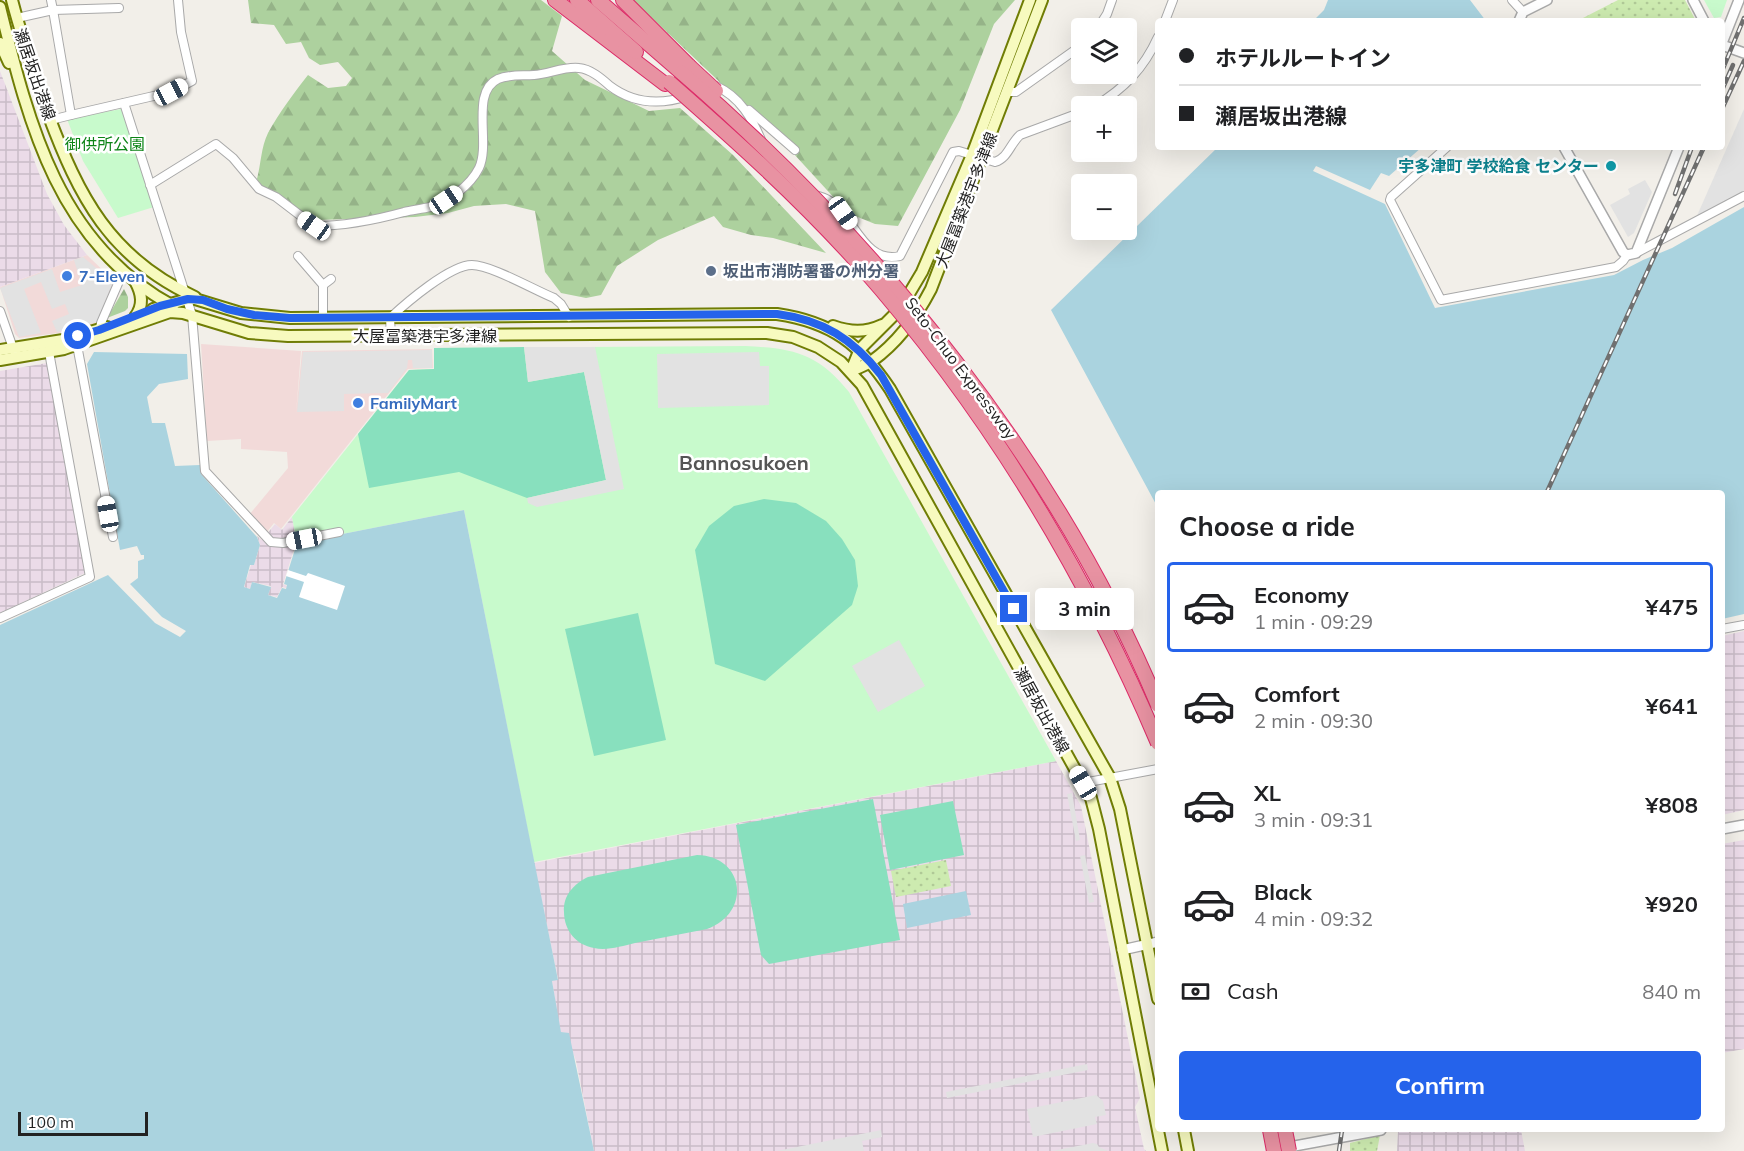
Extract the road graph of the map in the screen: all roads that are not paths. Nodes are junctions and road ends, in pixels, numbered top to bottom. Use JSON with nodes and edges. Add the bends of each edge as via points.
{"nodes":[{"id":1,"x":12,"y":0,"type":"edge"},
{"id":2,"x":51,"y":0,"type":"edge"},
{"id":3,"x":178,"y":0,"type":"edge"},
{"id":4,"x":555,"y":0,"type":"edge"},
{"id":5,"x":577,"y":0,"type":"edge"},
{"id":6,"x":598,"y":0,"type":"edge"},
{"id":7,"x":623,"y":0,"type":"edge"},
{"id":8,"x":1030,"y":0,"type":"edge"},
{"id":9,"x":1042,"y":0,"type":"edge"},
{"id":10,"x":1112,"y":0,"type":"edge"},
{"id":11,"x":1173,"y":0,"type":"edge"},
{"id":12,"x":1512,"y":0,"type":"edge"},
{"id":13,"x":1547,"y":0,"type":"edge"},
{"id":14,"x":1694,"y":0,"type":"edge"},
{"id":15,"x":1739,"y":0,"type":"edge"},
{"id":16,"x":0,"y":7,"type":"edge"},
{"id":17,"x":119,"y":8,"type":"dead end"},
{"id":18,"x":52,"y":10,"type":"junction"},
{"id":19,"x":1521,"y":17,"type":"edge"},
{"id":20,"x":17,"y":18,"type":"junction"},
{"id":21,"x":1104,"y":18,"type":"edge"},
{"id":22,"x":1166,"y":18,"type":"edge"},
{"id":23,"x":1703,"y":18,"type":"edge"},
{"id":24,"x":1725,"y":36,"type":"edge"},
{"id":25,"x":3,"y":42,"type":"edge"},
{"id":26,"x":1155,"y":42,"type":"edge"},
{"id":27,"x":1725,"y":45,"type":"edge"},
{"id":28,"x":1071,"y":53,"type":"edge"},
{"id":29,"x":1744,"y":53,"type":"edge"},
{"id":30,"x":686,"y":69,"type":"junction"},
{"id":31,"x":667,"y":83,"type":"junction"},
{"id":32,"x":1007,"y":92,"type":"junction"},
{"id":33,"x":1112,"y":96,"type":"edge"},
{"id":34,"x":123,"y":103,"type":"junction"},
{"id":35,"x":743,"y":106,"type":"junction"},
{"id":36,"x":71,"y":115,"type":"junction"},
{"id":37,"x":1071,"y":116,"type":"edge"},
{"id":38,"x":51,"y":120,"type":"junction"},
{"id":39,"x":795,"y":150,"type":"dead end"},
{"id":40,"x":1444,"y":150,"type":"edge"},
{"id":41,"x":1566,"y":150,"type":"edge"},
{"id":42,"x":1678,"y":150,"type":"edge"},
{"id":43,"x":977,"y":158,"type":"junction"},
{"id":44,"x":150,"y":185,"type":"junction"},
{"id":45,"x":1744,"y":196,"type":"edge"},
{"id":46,"x":1632,"y":254,"type":"junction"},
{"id":47,"x":298,"y":256,"type":"dead end"},
{"id":48,"x":147,"y":268,"type":"junction"},
{"id":49,"x":123,"y":272,"type":"junction"},
{"id":50,"x":331,"y":279,"type":"dead end"},
{"id":51,"x":135,"y":281,"type":"junction"},
{"id":52,"x":323,"y":285,"type":"junction"},
{"id":53,"x":187,"y":296,"type":"junction"},
{"id":54,"x":203,"y":300,"type":"joint"},
{"id":55,"x":163,"y":303,"type":"junction"},
{"id":56,"x":0,"y":311,"type":"edge"},
{"id":57,"x":777,"y":314,"type":"junction"},
{"id":58,"x":192,"y":315,"type":"junction"},
{"id":59,"x":655,"y":315,"type":"junction"},
{"id":60,"x":569,"y":316,"type":"junction"},
{"id":61,"x":135,"y":317,"type":"junction"},
{"id":62,"x":152,"y":317,"type":"junction"},
{"id":63,"x":322,"y":318,"type":"junction"},
{"id":64,"x":390,"y":318,"type":"junction"},
{"id":65,"x":890,"y":320,"type":"junction"},
{"id":66,"x":99,"y":334,"type":"junction"},
{"id":67,"x":656,"y":334,"type":"junction"},
{"id":68,"x":391,"y":336,"type":"junction"},
{"id":69,"x":77,"y":345,"type":"junction"},
{"id":70,"x":860,"y":349,"type":"junction"},
{"id":71,"x":0,"y":350,"type":"edge"},
{"id":72,"x":49,"y":352,"type":"junction"},
{"id":73,"x":14,"y":353,"type":"junction"},
{"id":74,"x":0,"y":360,"type":"edge"},
{"id":75,"x":871,"y":362,"type":"junction"},
{"id":76,"x":851,"y":371,"type":"junction"},
{"id":77,"x":339,"y":532,"type":"dead end"},
{"id":78,"x":113,"y":537,"type":"dead end"},
{"id":79,"x":0,"y":618,"type":"edge"},
{"id":80,"x":1744,"y":625,"type":"edge"},
{"id":81,"x":1725,"y":628,"type":"edge"},
{"id":82,"x":1155,"y":699,"type":"edge"},
{"id":83,"x":1155,"y":736,"type":"edge"},
{"id":84,"x":1155,"y":770,"type":"edge"},
{"id":85,"x":1110,"y":778,"type":"junction"},
{"id":86,"x":1083,"y":783,"type":"junction"},
{"id":87,"x":1744,"y":825,"type":"edge"},
{"id":88,"x":1725,"y":828,"type":"edge"},
{"id":89,"x":1153,"y":944,"type":"edge"},
{"id":90,"x":1122,"y":950,"type":"junction"},
{"id":91,"x":1155,"y":966,"type":"edge"},
{"id":92,"x":1155,"y":1116,"type":"edge"},
{"id":93,"x":1158,"y":1132,"type":"edge"},
{"id":94,"x":1184,"y":1132,"type":"edge"},
{"id":95,"x":1270,"y":1132,"type":"edge"},
{"id":96,"x":1285,"y":1132,"type":"edge"},
{"id":97,"x":1371,"y":1132,"type":"edge"},
{"id":98,"x":1162,"y":1151,"type":"edge"},
{"id":99,"x":1188,"y":1151,"type":"edge"},
{"id":100,"x":1272,"y":1151,"type":"edge"},
{"id":101,"x":1289,"y":1151,"type":"edge"}],
"edges":[{"from":1,"to":20,"type":"main road","name":"瀬居坂出港線"},
{"from":2,"to":18,"type":"street"},
{"from":3,"to":34,"type":"street","via":[[192,81],[171,92]]},
{"from":4,"to":31,"type":"highway"},
{"from":5,"to":31,"type":"highway"},
{"from":6,"to":30,"type":"highway"},
{"from":7,"to":30,"type":"highway"},
{"from":8,"to":43,"type":"main road","name":"大屋冨築港宇多津線"},
{"from":9,"to":32,"type":"main road","name":"大屋冨築港宇多津線"},
{"from":10,"to":21,"type":"street"},
{"from":11,"to":22,"type":"street"},
{"from":12,"to":19,"type":"street"},
{"from":13,"to":19,"type":"street"},
{"from":14,"to":23,"type":"street"},
{"from":15,"to":24,"type":"street"},
{"from":16,"to":25,"type":"main road","name":"瀬居坂出港線"},
{"from":17,"to":18,"type":"street"},
{"from":18,"to":20,"type":"street"},
{"from":18,"to":36,"type":"street"},
{"from":20,"to":38,"type":"main road","name":"瀬居坂出港線"},
{"from":25,"to":49,"type":"main road","name":"瀬居坂出港線","via":[[54,176],[70,207],[94,242]]},
{"from":26,"to":33,"type":"street","via":[[1143,64]]},
{"from":27,"to":29,"type":"street"},
{"from":28,"to":32,"type":"street","via":[[1016,92]]},
{"from":30,"to":82,"type":"highway","name":"Seto-Chuo Expressway","bridge":true,"via":[[752,123],[870,256],[976,390],[1072,536],[1116,615]]},
{"from":31,"to":83,"type":"highway","name":"Seto-Chuo Expressway","bridge":true,"via":[[802,204],[859,265],[964,397],[1060,543],[1104,623]]},
{"from":32,"to":43,"type":"main road","name":"大屋冨築港宇多津線"},
{"from":34,"to":36,"type":"street"},
{"from":34,"to":44,"type":"street"},
{"from":35,"to":39,"type":"street"},
{"from":35,"to":43,"type":"street","via":[[781,174],[793,186],[830,200],[869,246],[890,259],[900,256],[954,152]]},
{"from":35,"to":44,"type":"street","via":[[716,86],[676,100],[647,102],[616,90],[580,68],[498,79],[485,93],[483,158],[464,188],[431,207],[384,218],[314,226],[259,189],[216,144]]},
{"from":36,"to":38,"type":"street"},
{"from":37,"to":43,"type":"street","via":[[1020,135],[1000,160]]},
{"from":38,"to":48,"type":"main road","name":"瀬居坂出港線","via":[[85,199],[106,230]]},
{"from":40,"to":46,"type":"street","via":[[1390,200],[1441,300],[1616,267]]},
{"from":41,"to":46,"type":"street","via":[[1623,252]]},
{"from":42,"to":46,"type":"street"},
{"from":43,"to":65,"type":"main road","name":"大屋冨築港宇多津線","via":[[922,272]]},
{"from":43,"to":75,"type":"main road","name":"大屋冨築港宇多津線","via":[[932,289],[913,319]]},
{"from":44,"to":53,"type":"street"},
{"from":45,"to":46,"type":"street"},
{"from":47,"to":52,"type":"street"},
{"from":48,"to":53,"type":"main road","name":"瀬居坂出港線"},
{"from":48,"to":55,"type":"main road"},
{"from":49,"to":51,"type":"main road","name":"瀬居坂出港線"},
{"from":49,"to":66,"type":"street"},
{"from":50,"to":52,"type":"street"},
{"from":51,"to":55,"type":"main road","name":"瀬居坂出港線"},
{"from":51,"to":61,"type":"main road","via":[[142,300]]},
{"from":52,"to":63,"type":"street"},
{"from":53,"to":54,"type":"main road","name":"瀬居坂出港線"},
{"from":53,"to":55,"type":"main road","name":"大屋冨築港宇多津線"},
{"from":53,"to":58,"type":"street"},
{"from":54,"to":63,"type":"main road","name":"大屋冨築港宇多津線","via":[[254,315]]},
{"from":55,"to":58,"type":"main road","name":"瀬居坂出港線"},
{"from":55,"to":61,"type":"main road","name":"大屋冨築港宇多津線"},
{"from":55,"to":62,"type":"main road"},
{"from":56,"to":73,"type":"street"},
{"from":57,"to":59,"type":"main road","name":"大屋冨築港宇多津線"},
{"from":57,"to":65,"type":"main road","via":[[813,318],[860,332]]},
{"from":57,"to":70,"type":"main road","name":"大屋冨築港宇多津線","via":[[815,322]]},
{"from":58,"to":62,"type":"main road","name":"大屋冨築港宇多津線","via":[[170,312]]},
{"from":58,"to":68,"type":"main road","name":"大屋冨築港宇多津線","via":[[229,328],[269,335]]},
{"from":58,"to":77,"type":"street","via":[[205,471],[271,542]]},
{"from":59,"to":60,"type":"main road","name":"大屋冨築港宇多津線"},
{"from":59,"to":67,"type":"main road"},
{"from":60,"to":64,"type":"main road","name":"大屋冨築港宇多津線"},
{"from":60,"to":64,"type":"street","via":[[554,298],[470,265],[453,270]]},
{"from":61,"to":66,"type":"main road","name":"大屋冨築港宇多津線"},
{"from":62,"to":66,"type":"main road","name":"大屋冨築港宇多津線"},
{"from":63,"to":64,"type":"main road","name":"大屋冨築港宇多津線"},
{"from":64,"to":68,"type":"street"},
{"from":65,"to":70,"type":"main road","name":"大屋冨築港宇多津線"},
{"from":66,"to":69,"type":"main road","name":"大屋冨築港宇多津線"},
{"from":66,"to":73,"type":"main road","name":"大屋冨築港宇多津線"},
{"from":67,"to":68,"type":"main road","name":"大屋冨築港宇多津線"},
{"from":67,"to":76,"type":"main road","name":"大屋冨築港宇多津線","via":[[781,335],[818,347]]},
{"from":69,"to":72,"type":"main road","name":"大屋冨築港宇多津線"},
{"from":69,"to":78,"type":"street"},
{"from":70,"to":75,"type":"main road","name":"瀬居坂出港線"},
{"from":70,"to":76,"type":"main road","name":"大屋冨築港宇多津線"},
{"from":71,"to":73,"type":"main road","name":"大屋冨築港宇多津線"},
{"from":72,"to":73,"type":"main road","name":"大屋冨築港宇多津線"},
{"from":72,"to":79,"type":"street","via":[[90,577]]},
{"from":73,"to":74,"type":"main road","name":"大屋冨築港宇多津線"},
{"from":75,"to":76,"type":"main road","name":"大屋冨築港宇多津線"},
{"from":75,"to":85,"type":"main road","name":"瀬居坂出港線","via":[[890,389]]},
{"from":76,"to":86,"type":"main road","name":"瀬居坂出港線","via":[[873,401]]},
{"from":80,"to":81,"type":"street"},
{"from":84,"to":85,"type":"street"},
{"from":85,"to":86,"type":"street"},
{"from":85,"to":89,"type":"main road","name":"瀬居坂出港線"},
{"from":86,"to":90,"type":"main road","name":"瀬居坂出港線","via":[[1095,814]]},
{"from":87,"to":88,"type":"street"},
{"from":89,"to":90,"type":"street"},
{"from":89,"to":91,"type":"main road","name":"瀬居坂出港線"},
{"from":90,"to":92,"type":"main road","name":"瀬居坂出港線"},
{"from":93,"to":98,"type":"main road","name":"瀬居坂出港線"},
{"from":94,"to":99,"type":"main road"},
{"from":95,"to":100,"type":"highway","bridge":true},
{"from":96,"to":101,"type":"highway","bridge":true},
{"from":97,"to":100,"type":"street"}]}
